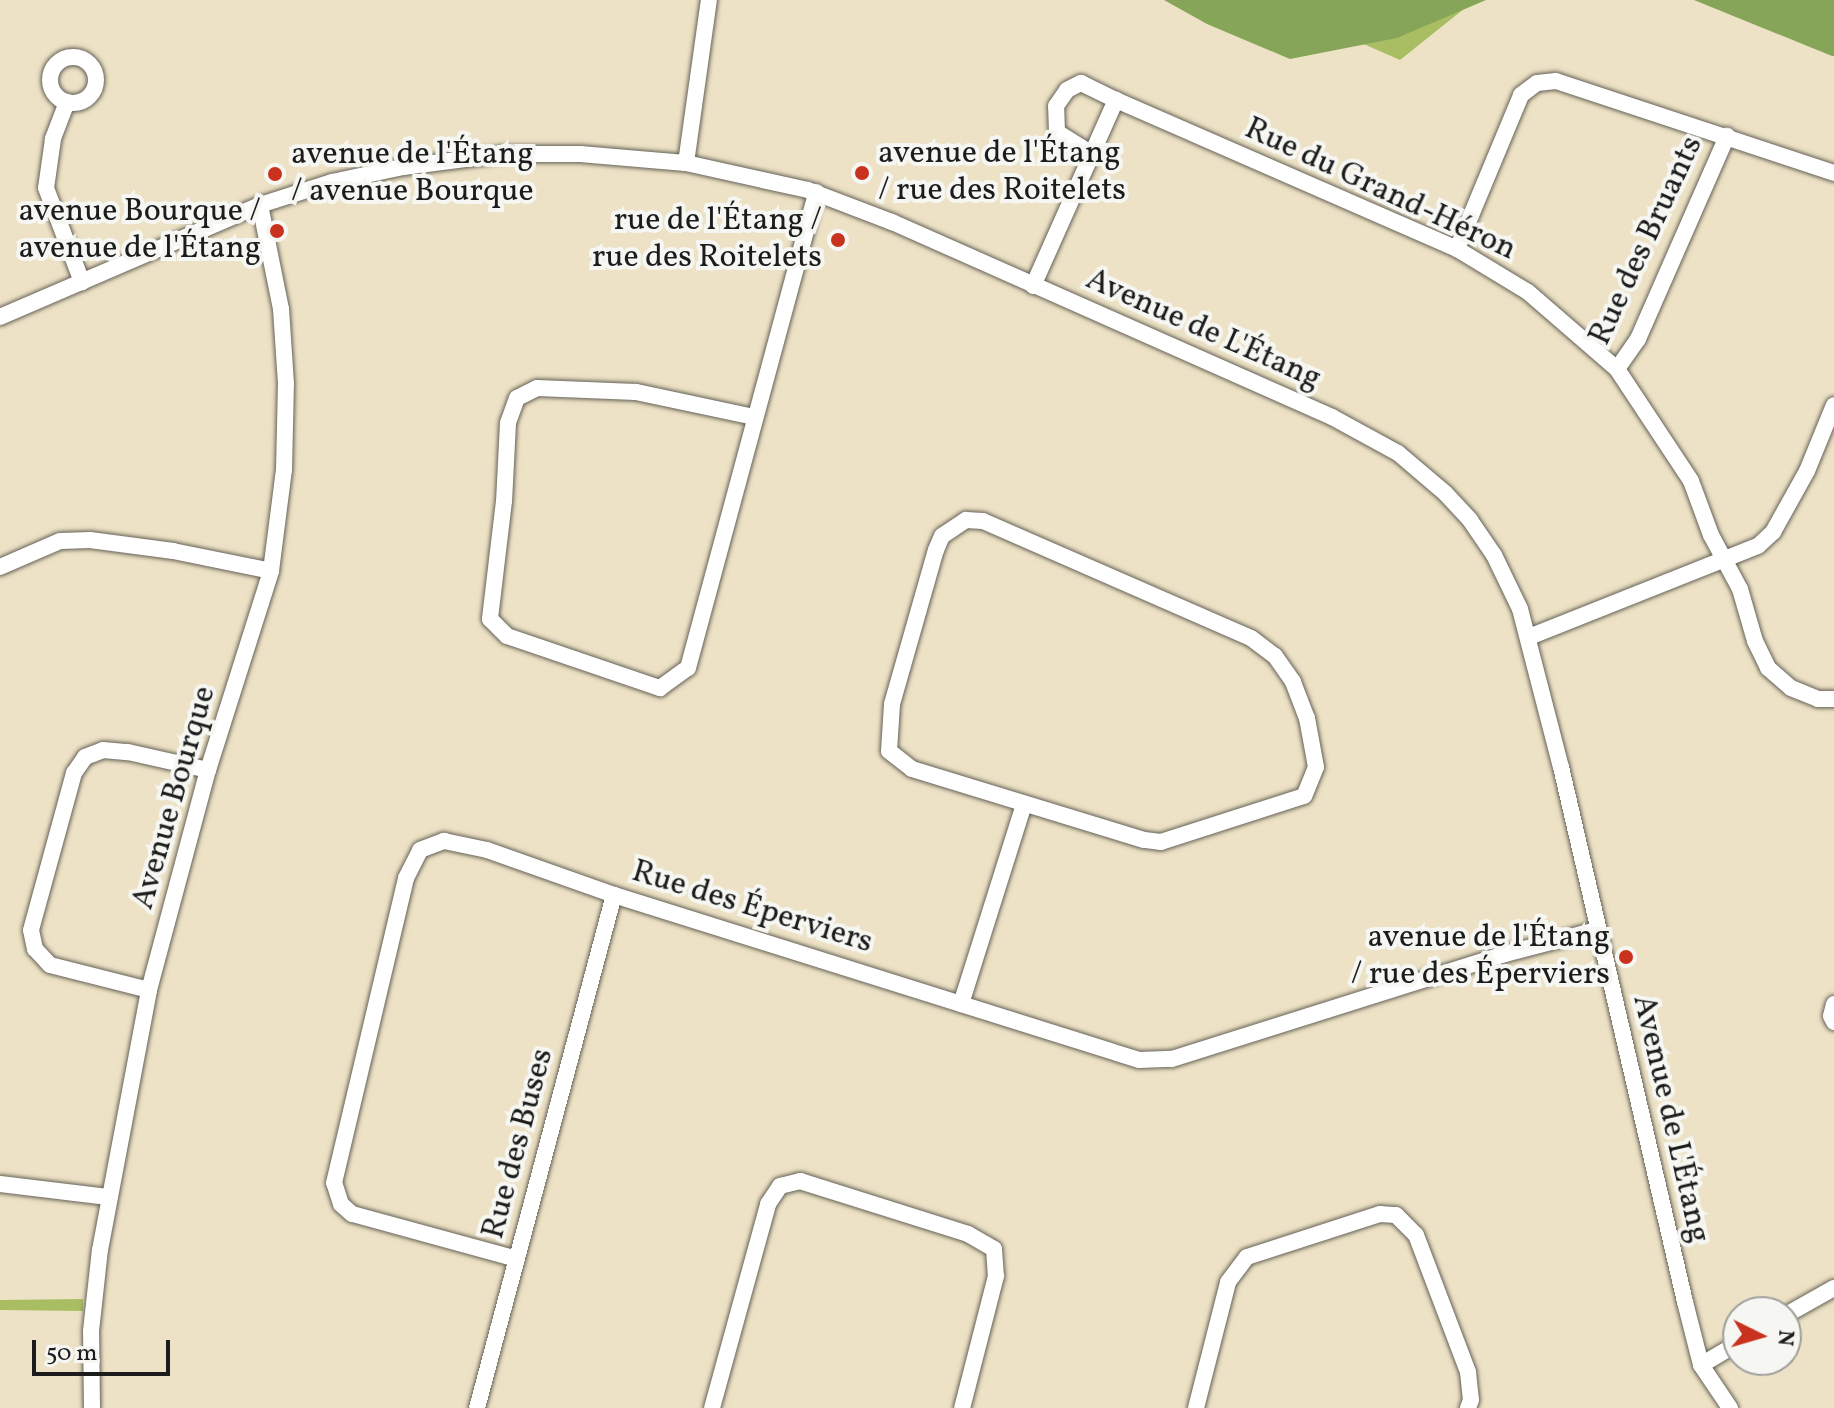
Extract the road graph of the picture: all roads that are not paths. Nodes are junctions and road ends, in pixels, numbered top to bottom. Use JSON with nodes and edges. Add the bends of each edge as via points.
{"nodes":[{"id":1,"x":709,"y":0,"type":"edge"},
{"id":2,"x":1116,"y":100,"type":"junction"},
{"id":3,"x":67,"y":102,"type":"dead end"},
{"id":4,"x":1727,"y":136,"type":"junction"},
{"id":5,"x":1092,"y":154,"type":"junction"},
{"id":6,"x":686,"y":163,"type":"junction"},
{"id":7,"x":1834,"y":173,"type":"edge"},
{"id":8,"x":816,"y":192,"type":"junction"},
{"id":9,"x":260,"y":205,"type":"junction"},
{"id":10,"x":1457,"y":249,"type":"junction"},
{"id":11,"x":82,"y":282,"type":"junction"},
{"id":12,"x":1033,"y":286,"type":"junction"},
{"id":13,"x":0,"y":317,"type":"edge"},
{"id":14,"x":1617,"y":369,"type":"junction"},
{"id":15,"x":1834,"y":405,"type":"edge"},
{"id":16,"x":754,"y":417,"type":"junction"},
{"id":17,"x":1725,"y":560,"type":"junction"},
{"id":18,"x":0,"y":567,"type":"edge"},
{"id":19,"x":271,"y":571,"type":"junction"},
{"id":20,"x":1529,"y":637,"type":"junction"},
{"id":21,"x":1834,"y":699,"type":"edge"},
{"id":22,"x":208,"y":770,"type":"junction"},
{"id":23,"x":1024,"y":804,"type":"junction"},
{"id":24,"x":614,"y":895,"type":"junction"},
{"id":25,"x":1597,"y":930,"type":"junction"},
{"id":26,"x":149,"y":990,"type":"junction"},
{"id":27,"x":961,"y":1004,"type":"junction"},
{"id":28,"x":1834,"y":1004,"type":"edge"},
{"id":29,"x":1834,"y":1022,"type":"edge"},
{"id":30,"x":0,"y":1184,"type":"edge"},
{"id":31,"x":108,"y":1197,"type":"junction"},
{"id":32,"x":517,"y":1259,"type":"junction"},
{"id":33,"x":1834,"y":1288,"type":"edge"},
{"id":34,"x":1802,"y":1306,"type":"edge"},
{"id":35,"x":1722,"y":1353,"type":"edge"},
{"id":36,"x":1701,"y":1365,"type":"junction"},
{"id":37,"x":92,"y":1408,"type":"edge"},
{"id":38,"x":477,"y":1408,"type":"edge"},
{"id":39,"x":712,"y":1408,"type":"edge"},
{"id":40,"x":962,"y":1408,"type":"edge"},
{"id":41,"x":1196,"y":1408,"type":"edge"},
{"id":42,"x":1468,"y":1408,"type":"edge"},
{"id":43,"x":1730,"y":1408,"type":"edge"}],
"edges":[{"from":1,"to":6,"type":"street"},
{"from":2,"to":5,"type":"street"},
{"from":2,"to":5,"type":"street","name":"Rue du Grand-Héron","via":[[1081,83],[1067,90],[1056,106],[1057,132]]},
{"from":2,"to":10,"type":"street","name":"Rue du Grand-Héron"},
{"from":3,"to":11,"type":"street","via":[[53,139],[46,188]]},
{"from":4,"to":7,"type":"street"},
{"from":4,"to":10,"type":"street","via":[[1556,81],[1537,83],[1521,95]]},
{"from":4,"to":14,"type":"street","name":"Rue des Bruants","via":[[1638,339]]},
{"from":5,"to":12,"type":"street"},
{"from":6,"to":8,"type":"street","name":"Avenue de L'Étang"},
{"from":6,"to":9,"type":"street","name":"Avenue de L'Étang","via":[[504,154],[403,167]]},
{"from":8,"to":12,"type":"street","name":"Avenue de L'Étang"},
{"from":8,"to":16,"type":"street"},
{"from":9,"to":11,"type":"street","name":"Avenue de L'Étang"},
{"from":9,"to":19,"type":"street","name":"Avenue Bourque","via":[[281,309],[286,384],[284,470]]},
{"from":10,"to":14,"type":"street","name":"Rue du Grand-Héron","via":[[1528,292]]},
{"from":11,"to":13,"type":"street","name":"Avenue de L'Étang"},
{"from":12,"to":20,"type":"street","name":"Avenue de L'Étang","via":[[1332,417],[1398,453],[1470,520],[1507,580]]},
{"from":14,"to":17,"type":"street","name":"Rue du Grand-Héron","via":[[1691,481]]},
{"from":15,"to":17,"type":"street","via":[[1807,471],[1773,532],[1758,546]]},
{"from":16,"to":16,"type":"street","via":[[688,668],[660,688],[507,636],[490,619],[508,423],[517,398],[537,388],[636,392]]},
{"from":17,"to":20,"type":"street"},
{"from":17,"to":21,"type":"street","name":"Rue du Grand-Héron","via":[[1768,668],[1791,688]]},
{"from":18,"to":19,"type":"street","via":[[60,541],[90,540]]},
{"from":19,"to":22,"type":"street","name":"Avenue Bourque"},
{"from":20,"to":25,"type":"street","name":"Avenue de L'Étang"},
{"from":22,"to":26,"type":"street","name":"Avenue Bourque"},
{"from":22,"to":26,"type":"street","via":[[128,752],[103,750],[85,757],[74,773],[31,930],[35,949],[50,965]]},
{"from":23,"to":23,"type":"street","via":[[1161,842],[1304,796],[1316,767],[1307,718],[1293,682],[1275,656],[1251,638],[983,521],[966,520],[942,536],[936,550],[892,704],[889,751],[912,769]]},
{"from":23,"to":27,"type":"street"},
{"from":24,"to":27,"type":"street","name":"Rue des Éperviers"},
{"from":24,"to":32,"type":"street","name":"Rue des Buses"},
{"from":24,"to":32,"type":"street","name":"Rue des Éperviers","via":[[487,850],[444,841],[420,850],[406,878],[334,1183],[341,1204],[352,1214]]},
{"from":25,"to":27,"type":"street","name":"Rue des Éperviers","via":[[1172,1059],[1139,1060]]},
{"from":25,"to":36,"type":"street","name":"Avenue de L'Étang"},
{"from":26,"to":31,"type":"street","name":"Avenue Bourque"},
{"from":28,"to":29,"type":"street"},
{"from":30,"to":31,"type":"street"},
{"from":31,"to":37,"type":"street","name":"Avenue Bourque","via":[[93,1302]]},
{"from":32,"to":38,"type":"street","name":"Rue des Buses"},
{"from":33,"to":34,"type":"street"},
{"from":35,"to":36,"type":"street"},
{"from":36,"to":43,"type":"street","name":"Avenue de L'Étang"},
{"from":39,"to":40,"type":"street","via":[[768,1204],[780,1186],[800,1181],[968,1234],[994,1249],[996,1276]]},
{"from":41,"to":42,"type":"street","via":[[1228,1282],[1247,1257],[1380,1214],[1396,1215],[1416,1235],[1468,1372]]}]}
